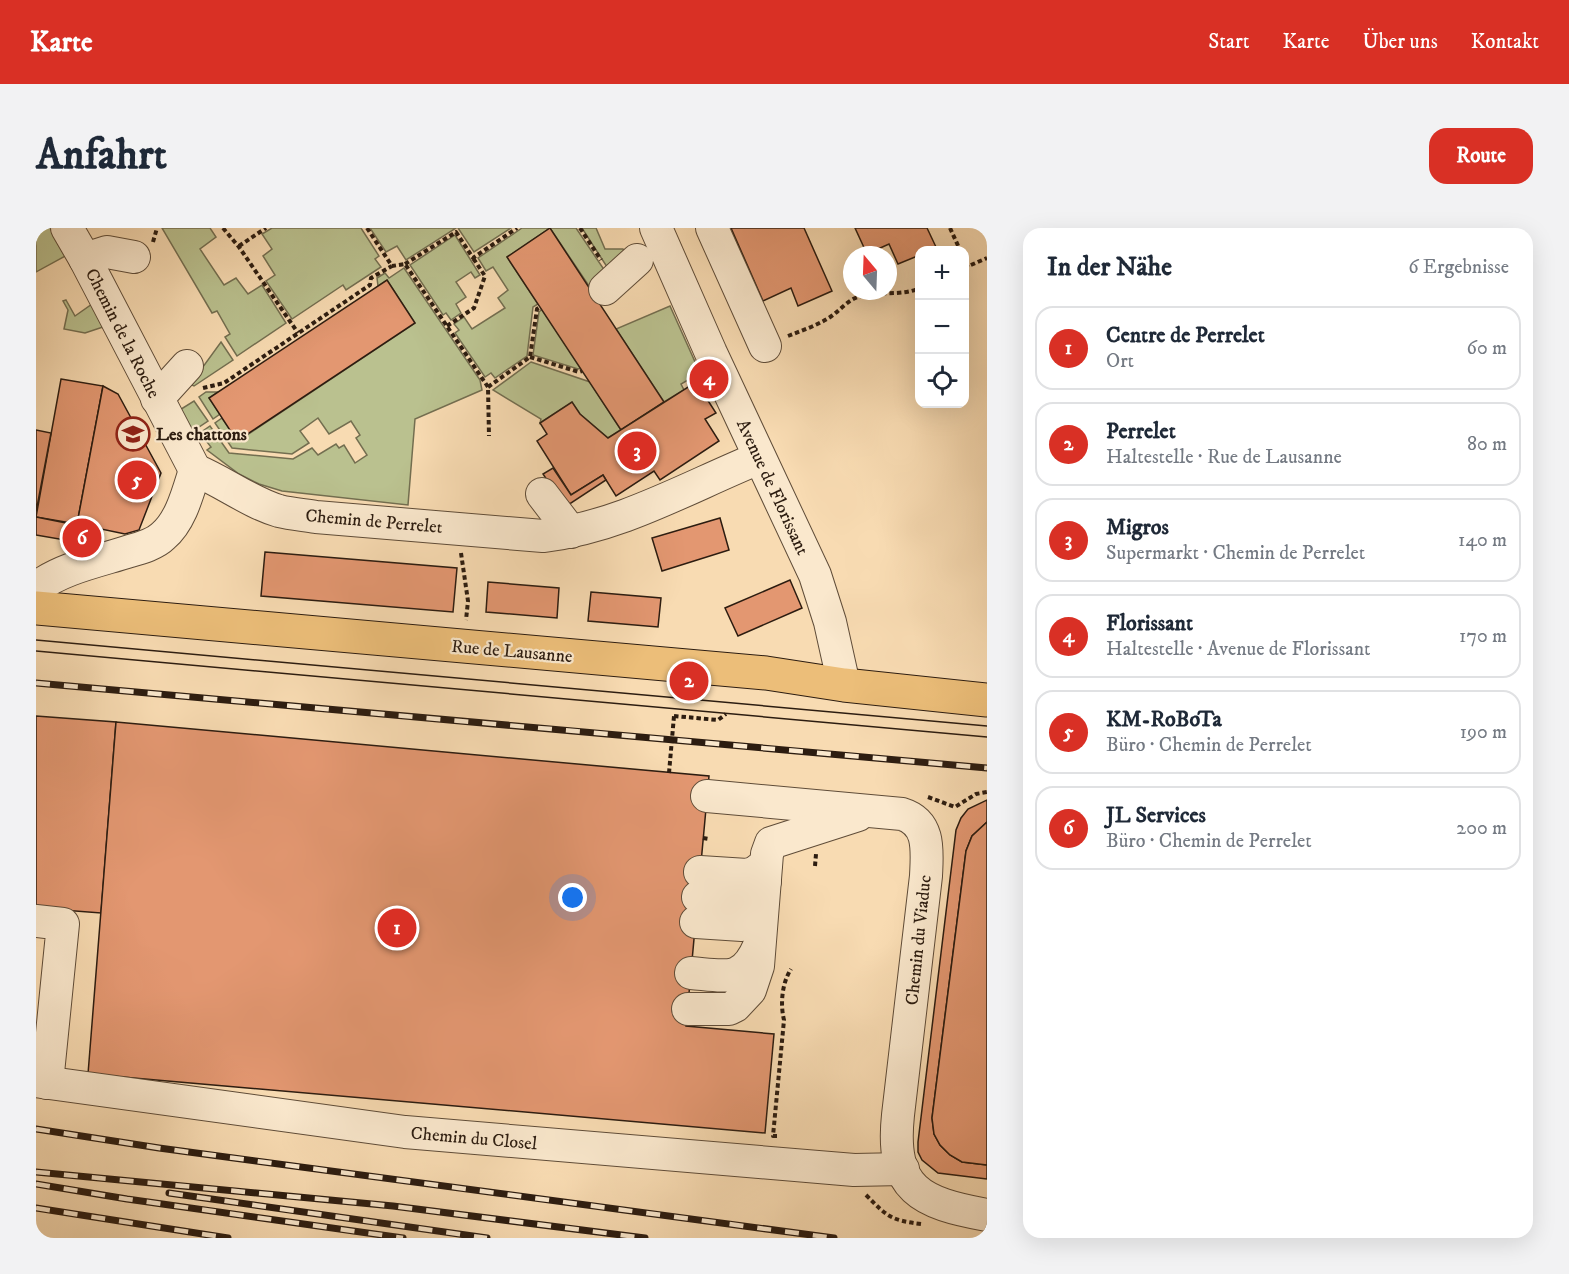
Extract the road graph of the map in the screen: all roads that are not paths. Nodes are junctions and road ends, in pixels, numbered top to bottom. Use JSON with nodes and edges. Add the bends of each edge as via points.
{"nodes":[{"id":1,"x":67,"y":228,"type":"edge"},
{"id":2,"x":712,"y":228,"type":"edge"},
{"id":3,"x":143,"y":252,"type":"road end"},
{"id":4,"x":85,"y":259,"type":"junction"},
{"id":5,"x":635,"y":259,"type":"edge"},
{"id":6,"x":765,"y":346,"type":"road end"},
{"id":7,"x":193,"y":379,"type":"road end"},
{"id":8,"x":158,"y":399,"type":"junction"},
{"id":9,"x":759,"y":458,"type":"junction"},
{"id":10,"x":195,"y":471,"type":"junction"},
{"id":11,"x":542,"y":494,"type":"dead end"},
{"id":12,"x":571,"y":532,"type":"junction"},
{"id":13,"x":36,"y":588,"type":"edge"},
{"id":14,"x":36,"y":608,"type":"edge"},
{"id":15,"x":844,"y":685,"type":"junction"},
{"id":16,"x":987,"y":700,"type":"edge"},
{"id":17,"x":707,"y":796,"type":"dead end"},
{"id":18,"x":873,"y":811,"type":"junction"},
{"id":19,"x":763,"y":901,"type":"junction"},
{"id":20,"x":696,"y":919,"type":"junction"},
{"id":21,"x":36,"y":921,"type":"edge"},
{"id":22,"x":42,"y":1082,"type":"edge"},
{"id":23,"x":903,"y":1169,"type":"junction"},
{"id":24,"x":987,"y":1215,"type":"edge"}],
"edges":[{"from":1,"to":4,"type":"street","name":"Chemin de la Roche"},
{"from":2,"to":6,"type":"street"},
{"from":3,"to":4,"type":"street","via":[[107,252]]},
{"from":4,"to":8,"type":"street","name":"Chemin de la Roche"},
{"from":5,"to":9,"type":"street","name":"Avenue de Florissant"},
{"from":7,"to":8,"type":"street"},
{"from":8,"to":10,"type":"street","name":"Chemin de la Roche"},
{"from":9,"to":12,"type":"street","name":"Chemin de Perrelet","via":[[628,516]]},
{"from":9,"to":15,"type":"street","name":"Avenue de Florissant","via":[[815,575]]},
{"from":10,"to":12,"type":"street","name":"Chemin de Perrelet","via":[[279,511],[543,536]]},
{"from":10,"to":13,"type":"street","via":[[185,500],[163,537],[52,577]]},
{"from":11,"to":12,"type":"street"},
{"from":14,"to":15,"type":"main road","name":"Rue de Lausanne","via":[[766,673]]},
{"from":15,"to":16,"type":"main road","name":"Rue de Lausanne"},
{"from":17,"to":18,"type":"street","name":"Chemin du Viaduc"},
{"from":18,"to":19,"type":"street","via":[[775,840],[770,845]]},
{"from":18,"to":23,"type":"street","name":"Chemin du Viaduc","via":[[909,816],[923,831],[927,846],[895,1137],[896,1154]]},
{"from":19,"to":20,"type":"street","via":[[751,885]]},
{"from":19,"to":20,"type":"street","via":[[753,928],[741,937]]},
{"from":19,"to":20,"type":"street","via":[[747,978],[739,985]]},
{"from":19,"to":20,"type":"street","via":[[756,975],[745,997],[729,1009]]},
{"from":21,"to":22,"type":"street","name":"Chemin du Closel","via":[[63,924]]},
{"from":22,"to":23,"type":"street","name":"Chemin du Closel","via":[[405,1132],[854,1170]]},
{"from":23,"to":24,"type":"street","name":"Chemin du Viaduc","via":[[911,1185],[926,1198],[946,1207]]}]}
